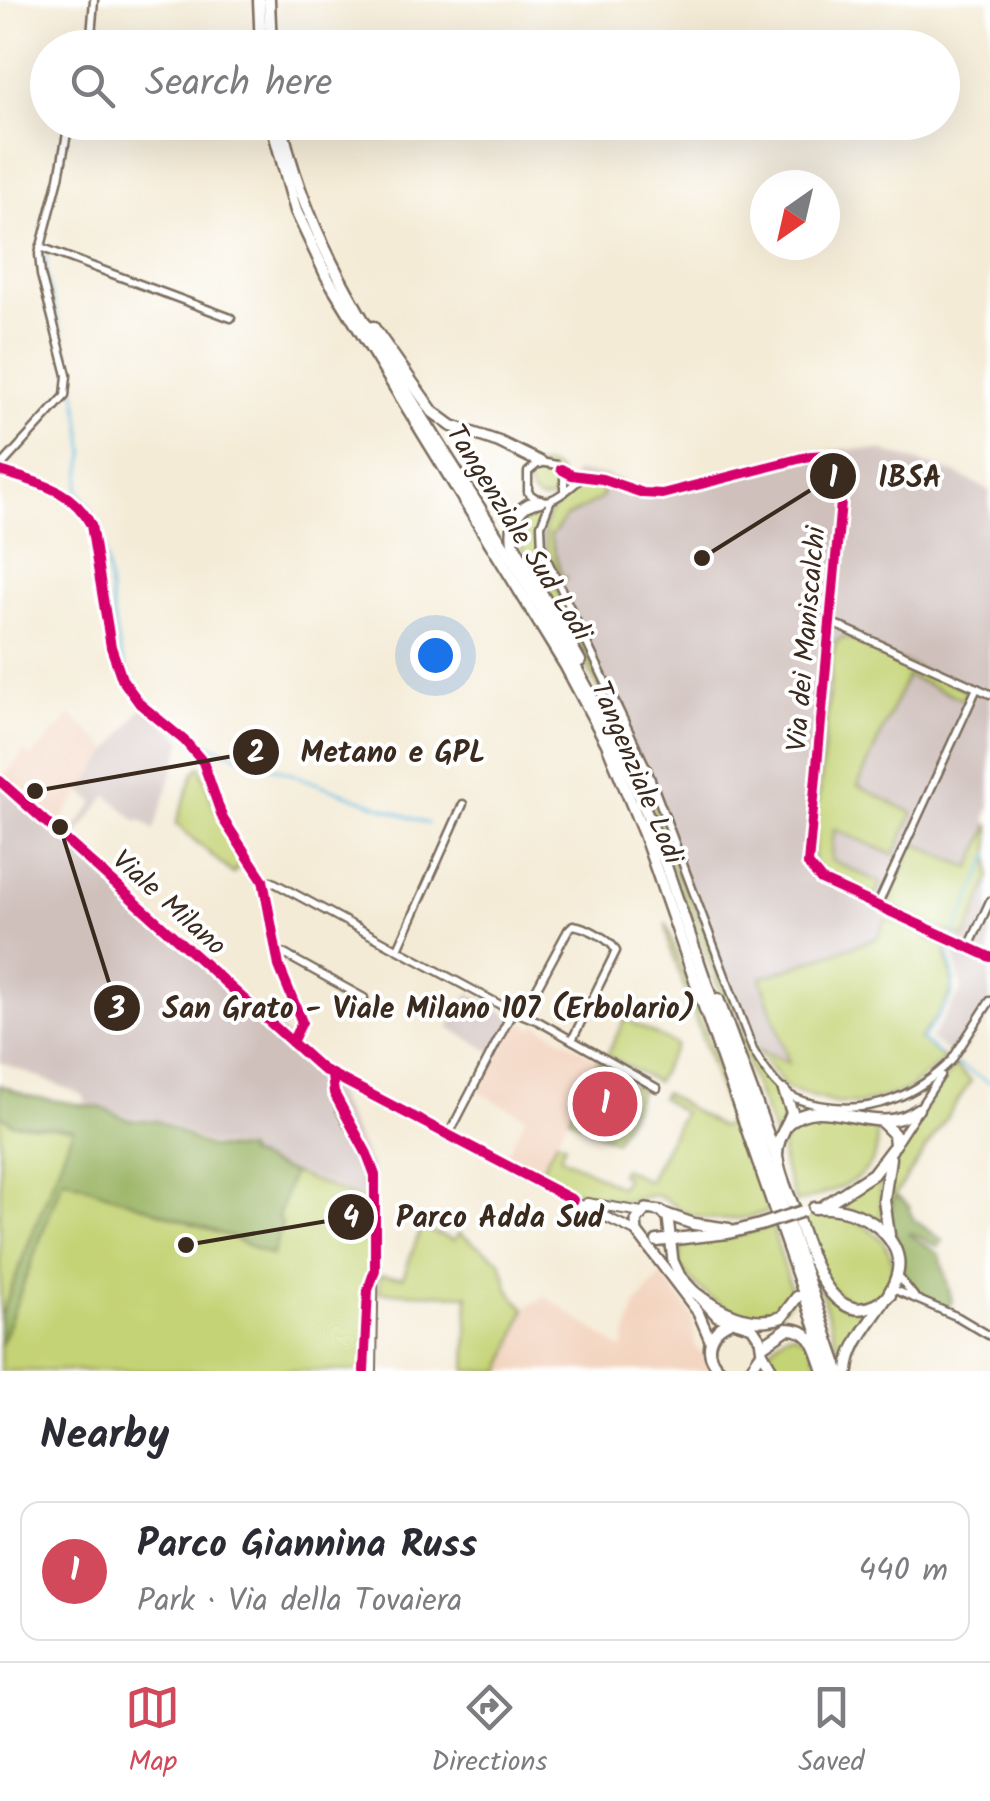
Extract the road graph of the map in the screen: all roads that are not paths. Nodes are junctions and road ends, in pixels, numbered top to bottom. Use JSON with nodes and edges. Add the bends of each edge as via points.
{"nodes":[{"id":1,"x":94,"y":0,"type":"edge"},
{"id":2,"x":259,"y":0,"type":"edge"},
{"id":3,"x":269,"y":0,"type":"edge"},
{"id":4,"x":92,"y":30,"type":"edge"},
{"id":5,"x":260,"y":30,"type":"edge"},
{"id":6,"x":270,"y":30,"type":"edge"},
{"id":7,"x":66,"y":140,"type":"edge"},
{"id":8,"x":276,"y":140,"type":"edge"},
{"id":9,"x":286,"y":140,"type":"edge"},
{"id":10,"x":40,"y":246,"type":"junction"},
{"id":11,"x":356,"y":309,"type":"junction"},
{"id":12,"x":231,"y":318,"type":"dead end"},
{"id":13,"x":540,"y":462,"type":"junction"},
{"id":14,"x":0,"y":469,"type":"edge"},
{"id":15,"x":561,"y":469,"type":"junction"},
{"id":16,"x":582,"y":478,"type":"junction"},
{"id":17,"x":564,"y":491,"type":"junction"},
{"id":18,"x":545,"y":502,"type":"junction"},
{"id":19,"x":828,"y":621,"type":"junction"},
{"id":20,"x":586,"y":682,"type":"junction"},
{"id":21,"x":977,"y":688,"type":"junction"},
{"id":22,"x":990,"y":694,"type":"edge"},
{"id":23,"x":0,"y":781,"type":"edge"},
{"id":24,"x":462,"y":804,"type":"dead end"},
{"id":25,"x":263,"y":880,"type":"junction"},
{"id":26,"x":990,"y":901,"type":"edge"},
{"id":27,"x":877,"y":906,"type":"junction"},
{"id":28,"x":969,"y":947,"type":"junction"},
{"id":29,"x":398,"y":949,"type":"junction"},
{"id":30,"x":276,"y":950,"type":"junction"},
{"id":31,"x":990,"y":957,"type":"edge"},
{"id":32,"x":708,"y":984,"type":"junction"},
{"id":33,"x":364,"y":998,"type":"dead end"},
{"id":34,"x":990,"y":1001,"type":"edge"},
{"id":35,"x":513,"y":1011,"type":"junction"},
{"id":36,"x":523,"y":1014,"type":"junction"},
{"id":37,"x":572,"y":1040,"type":"junction"},
{"id":38,"x":292,"y":1042,"type":"junction"},
{"id":39,"x":952,"y":1060,"type":"junction"},
{"id":40,"x":332,"y":1076,"type":"junction"},
{"id":41,"x":355,"y":1088,"type":"junction"},
{"id":42,"x":657,"y":1088,"type":"dead end"},
{"id":43,"x":784,"y":1091,"type":"junction"},
{"id":44,"x":918,"y":1109,"type":"junction"},
{"id":45,"x":343,"y":1112,"type":"junction"},
{"id":46,"x":882,"y":1122,"type":"junction"},
{"id":47,"x":786,"y":1124,"type":"junction"},
{"id":48,"x":448,"y":1136,"type":"junction"},
{"id":49,"x":894,"y":1147,"type":"junction"},
{"id":50,"x":778,"y":1162,"type":"junction"},
{"id":51,"x":572,"y":1200,"type":"junction"},
{"id":52,"x":808,"y":1209,"type":"junction"},
{"id":53,"x":642,"y":1212,"type":"junction"},
{"id":54,"x":665,"y":1214,"type":"junction"},
{"id":55,"x":755,"y":1226,"type":"junction"},
{"id":56,"x":637,"y":1232,"type":"junction"},
{"id":57,"x":670,"y":1238,"type":"junction"},
{"id":58,"x":652,"y":1240,"type":"junction"},
{"id":59,"x":893,"y":1245,"type":"junction"},
{"id":60,"x":790,"y":1253,"type":"junction"},
{"id":61,"x":898,"y":1276,"type":"junction"},
{"id":62,"x":694,"y":1292,"type":"junction"},
{"id":63,"x":892,"y":1292,"type":"junction"},
{"id":64,"x":796,"y":1297,"type":"junction"},
{"id":65,"x":919,"y":1299,"type":"junction"},
{"id":66,"x":730,"y":1322,"type":"junction"},
{"id":67,"x":752,"y":1327,"type":"junction"},
{"id":68,"x":990,"y":1336,"type":"edge"},
{"id":69,"x":710,"y":1340,"type":"junction"},
{"id":70,"x":762,"y":1349,"type":"junction"},
{"id":71,"x":372,"y":1371,"type":"edge"},
{"id":72,"x":722,"y":1371,"type":"edge"},
{"id":73,"x":749,"y":1371,"type":"edge"},
{"id":74,"x":773,"y":1371,"type":"edge"},
{"id":75,"x":828,"y":1371,"type":"edge"},
{"id":76,"x":839,"y":1371,"type":"edge"},
{"id":77,"x":848,"y":1371,"type":"edge"}],
"edges":[{"from":1,"to":4,"type":"street"},
{"from":2,"to":5,"type":"main road"},
{"from":3,"to":6,"type":"main road"},
{"from":7,"to":10,"type":"street"},
{"from":8,"to":60,"type":"main road","name":"Tangenziale Lodi","via":[[296,211],[326,277],[607,744]]},
{"from":9,"to":11,"type":"main road","name":"Tangenziale Sud Lodi","via":[[312,226]]},
{"from":10,"to":12,"type":"street"},
{"from":10,"to":14,"type":"street","via":[[66,388]]},
{"from":11,"to":13,"type":"main road","via":[[439,417]]},
{"from":11,"to":20,"type":"main road","name":"Tangenziale Sud Lodi"},
{"from":13,"to":15,"type":"street"},
{"from":13,"to":18,"type":"street","via":[[526,482],[531,496]]},
{"from":14,"to":25,"type":"street","via":[[60,491],[87,516],[111,647],[128,689],[200,756],[223,819]]},
{"from":15,"to":16,"type":"street"},
{"from":15,"to":17,"type":"street"},
{"from":16,"to":17,"type":"street"},
{"from":16,"to":19,"type":"street","name":"Via dei Maniscalchi","via":[[662,494],[810,456],[835,456],[844,469]]},
{"from":17,"to":18,"type":"street"},
{"from":18,"to":20,"type":"main road","via":[[530,503],[518,514],[514,542]]},
{"from":18,"to":43,"type":"street","via":[[542,549],[647,770],[753,1050]]},
{"from":19,"to":21,"type":"street"},
{"from":19,"to":27,"type":"street","name":"Via dei Maniscalchi","via":[[808,856],[820,880]]},
{"from":20,"to":32,"type":"main road","name":"Tangenziale Sud Lodi","via":[[642,800]]},
{"from":21,"to":22,"type":"street"},
{"from":21,"to":27,"type":"street"},
{"from":23,"to":38,"type":"street","name":"Viale Milano"},
{"from":24,"to":29,"type":"street"},
{"from":25,"to":29,"type":"street"},
{"from":25,"to":30,"type":"street"},
{"from":26,"to":28,"type":"street"},
{"from":27,"to":28,"type":"street"},
{"from":28,"to":31,"type":"street"},
{"from":29,"to":35,"type":"street"},
{"from":30,"to":33,"type":"street"},
{"from":30,"to":38,"type":"street","via":[[302,1022]]},
{"from":32,"to":50,"type":"main road","via":[[727,1016]]},
{"from":32,"to":76,"type":"main road","name":"Tangenziale Sud Lodi"},
{"from":34,"to":39,"type":"street"},
{"from":35,"to":36,"type":"street"},
{"from":35,"to":48,"type":"street"},
{"from":36,"to":37,"type":"street"},
{"from":36,"to":37,"type":"street","via":[[568,930],[580,926],[616,951]]},
{"from":37,"to":42,"type":"street"},
{"from":38,"to":40,"type":"street","name":"Viale Milano"},
{"from":39,"to":43,"type":"street","via":[[920,1088],[866,1107],[816,1104]]},
{"from":39,"to":44,"type":"street"},
{"from":40,"to":41,"type":"street","name":"Viale Milano"},
{"from":40,"to":45,"type":"street"},
{"from":41,"to":45,"type":"street"},
{"from":41,"to":48,"type":"street","name":"Viale Milano"},
{"from":43,"to":47,"type":"main road","via":[[791,1108]]},
{"from":44,"to":46,"type":"main road"},
{"from":44,"to":49,"type":"street"},
{"from":45,"to":71,"type":"street","via":[[374,1175]]},
{"from":46,"to":47,"type":"main road","via":[[820,1112]]},
{"from":46,"to":49,"type":"main road","via":[[894,1134]]},
{"from":47,"to":50,"type":"main road"},
{"from":48,"to":51,"type":"street","name":"Viale Milano"},
{"from":49,"to":52,"type":"main road","via":[[859,1184]]},
{"from":49,"to":59,"type":"main road","via":[[884,1200]]},
{"from":50,"to":63,"type":"main road","via":[[829,1292],[860,1307]]},
{"from":51,"to":53,"type":"street"},
{"from":51,"to":56,"type":"street","name":"Viale Milano"},
{"from":52,"to":55,"type":"main road","bridge":true},
{"from":52,"to":59,"type":"main road","via":[[830,1207],[864,1218]]},
{"from":53,"to":54,"type":"main road"},
{"from":53,"to":56,"type":"main road"},
{"from":54,"to":55,"type":"main road","via":[[703,1226]]},
{"from":54,"to":57,"type":"main road"},
{"from":55,"to":57,"type":"main road"},
{"from":56,"to":58,"type":"main road"},
{"from":57,"to":58,"type":"main road"},
{"from":57,"to":62,"type":"main road","via":[[676,1270]]},
{"from":58,"to":69,"type":"main road"},
{"from":59,"to":61,"type":"main road"},
{"from":60,"to":64,"type":"main road"},
{"from":60,"to":75,"type":"main road","name":"Tangenziale Lodi"},
{"from":61,"to":63,"type":"main road"},
{"from":61,"to":65,"type":"street"},
{"from":62,"to":64,"type":"main road","via":[[717,1308],[758,1321],[782,1317]]},
{"from":62,"to":66,"type":"main road"},
{"from":63,"to":65,"type":"street"},
{"from":63,"to":77,"type":"main road","via":[[860,1332]]},
{"from":64,"to":67,"type":"main road","via":[[786,1319]]},
{"from":65,"to":68,"type":"street"},
{"from":66,"to":67,"type":"main road"},
{"from":66,"to":69,"type":"main road"},
{"from":67,"to":70,"type":"main road"},
{"from":69,"to":72,"type":"main road","via":[[710,1357]]},
{"from":70,"to":73,"type":"main road"},
{"from":70,"to":74,"type":"main road"},
{"from":70,"to":75,"type":"main road","via":[[787,1329],[804,1332]]}]}
